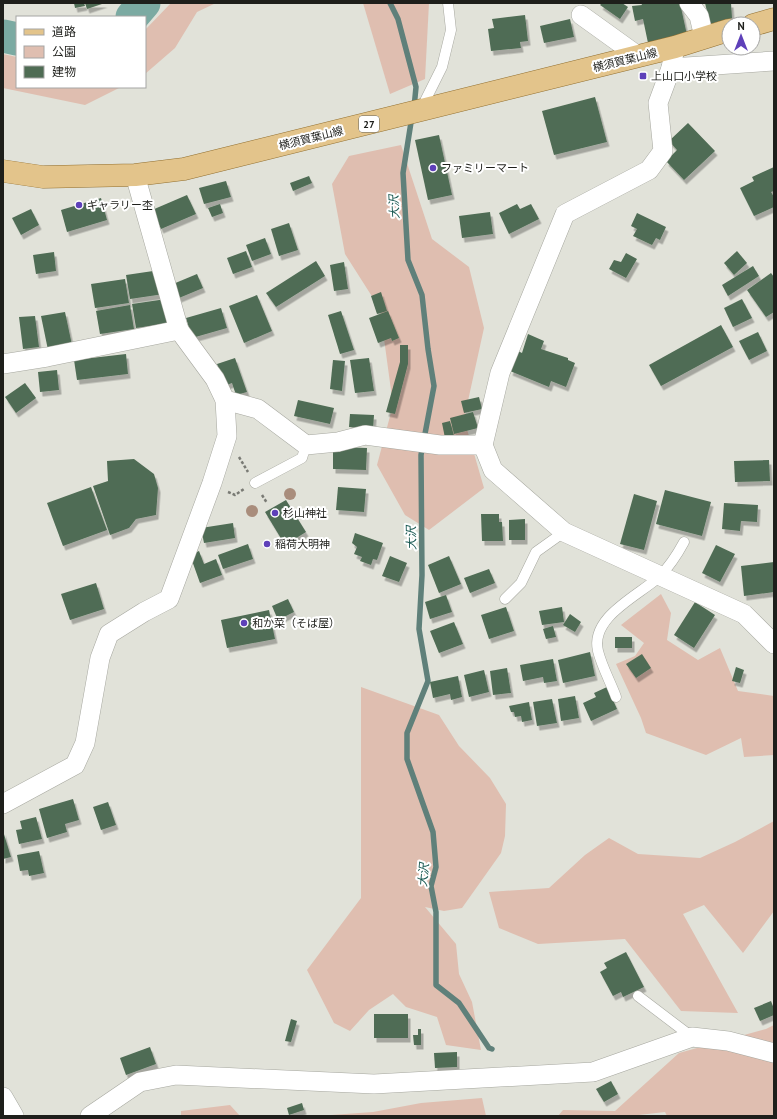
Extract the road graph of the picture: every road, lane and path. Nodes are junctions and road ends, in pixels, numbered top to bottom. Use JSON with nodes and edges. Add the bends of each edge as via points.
{"nodes":[{"id":1,"x":448,"y":3,"type":"edge"},
{"id":2,"x":689,"y":3,"type":"edge"},
{"id":3,"x":581,"y":15,"type":"dead end"},
{"id":4,"x":774,"y":19,"type":"edge"},
{"id":5,"x":761,"y":22,"type":"edge"},
{"id":6,"x":721,"y":32,"type":"edge"},
{"id":7,"x":704,"y":37,"type":"junction"},
{"id":8,"x":638,"y":56,"type":"junction"},
{"id":9,"x":673,"y":58,"type":"junction"},
{"id":10,"x":774,"y":61,"type":"edge"},
{"id":11,"x":420,"y":110,"type":"junction"},
{"id":12,"x":3,"y":171,"type":"edge"},
{"id":13,"x":135,"y":175,"type":"junction"},
{"id":14,"x":179,"y":330,"type":"junction"},
{"id":15,"x":3,"y":364,"type":"edge"},
{"id":16,"x":225,"y":400,"type":"junction"},
{"id":17,"x":306,"y":444,"type":"junction"},
{"id":18,"x":483,"y":444,"type":"junction"},
{"id":19,"x":212,"y":483,"type":"junction"},
{"id":20,"x":255,"y":483,"type":"joint"},
{"id":21,"x":564,"y":532,"type":"junction"},
{"id":22,"x":684,"y":542,"type":"dead end"},
{"id":23,"x":659,"y":576,"type":"junction"},
{"id":24,"x":505,"y":599,"type":"dead end"},
{"id":25,"x":774,"y":644,"type":"edge"},
{"id":26,"x":616,"y":698,"type":"dead end"},
{"id":27,"x":3,"y":804,"type":"edge"},
{"id":28,"x":638,"y":996,"type":"dead end"},
{"id":29,"x":692,"y":1038,"type":"junction"},
{"id":30,"x":774,"y":1053,"type":"edge"},
{"id":31,"x":3,"y":1097,"type":"edge"},
{"id":32,"x":14,"y":1116,"type":"edge"},
{"id":33,"x":90,"y":1116,"type":"edge"}],
"edges":[{"from":1,"to":11,"type":"lane","via":[[451,30],[442,67]]},
{"from":2,"to":7,"type":"street","via":[[699,16]]},
{"from":3,"to":8,"type":"street"},
{"from":4,"to":5,"type":"main road"},
{"from":6,"to":7,"type":"main road","name":"横須賀葉山線","number":"27"},
{"from":7,"to":9,"type":"main road","name":"横須賀葉山線","number":"27"},
{"from":8,"to":9,"type":"main road","name":"横須賀葉山線","number":"27"},
{"from":8,"to":11,"type":"main road","name":"横須賀葉山線","number":"27"},
{"from":9,"to":10,"type":"street"},
{"from":9,"to":18,"type":"street","via":[[658,103],[663,151],[649,170],[565,214],[500,373]]},
{"from":11,"to":13,"type":"main road","name":"横須賀葉山線","number":"27","via":[[184,169]]},
{"from":12,"to":13,"type":"main road","name":"横須賀葉山線","number":"27","via":[[43,177]]},
{"from":13,"to":14,"type":"street"},
{"from":14,"to":15,"type":"street"},
{"from":14,"to":16,"type":"street","via":[[215,379]]},
{"from":16,"to":17,"type":"street","via":[[258,409]]},
{"from":16,"to":19,"type":"street","via":[[227,436]]},
{"from":17,"to":18,"type":"street","via":[[338,442],[365,435],[440,445]]},
{"from":17,"to":20,"type":"lane","via":[[302,458]]},
{"from":18,"to":21,"type":"street","via":[[493,470]]},
{"from":19,"to":20,"type":"path","via":[[235,495]]},
{"from":19,"to":27,"type":"street","via":[[169,599],[109,634],[100,658],[85,743],[76,765]]},
{"from":21,"to":23,"type":"street"},
{"from":21,"to":24,"type":"lane","via":[[536,552],[521,583]]},
{"from":22,"to":23,"type":"lane","via":[[673,562]]},
{"from":23,"to":25,"type":"street","via":[[744,614]]},
{"from":23,"to":26,"type":"lane","via":[[607,617],[598,634],[598,651]]},
{"from":28,"to":29,"type":"lane"},
{"from":29,"to":30,"type":"street","via":[[728,1041]]},
{"from":29,"to":33,"type":"street","via":[[593,1072],[374,1084],[176,1075],[140,1082]]},
{"from":31,"to":32,"type":"street"}]}
